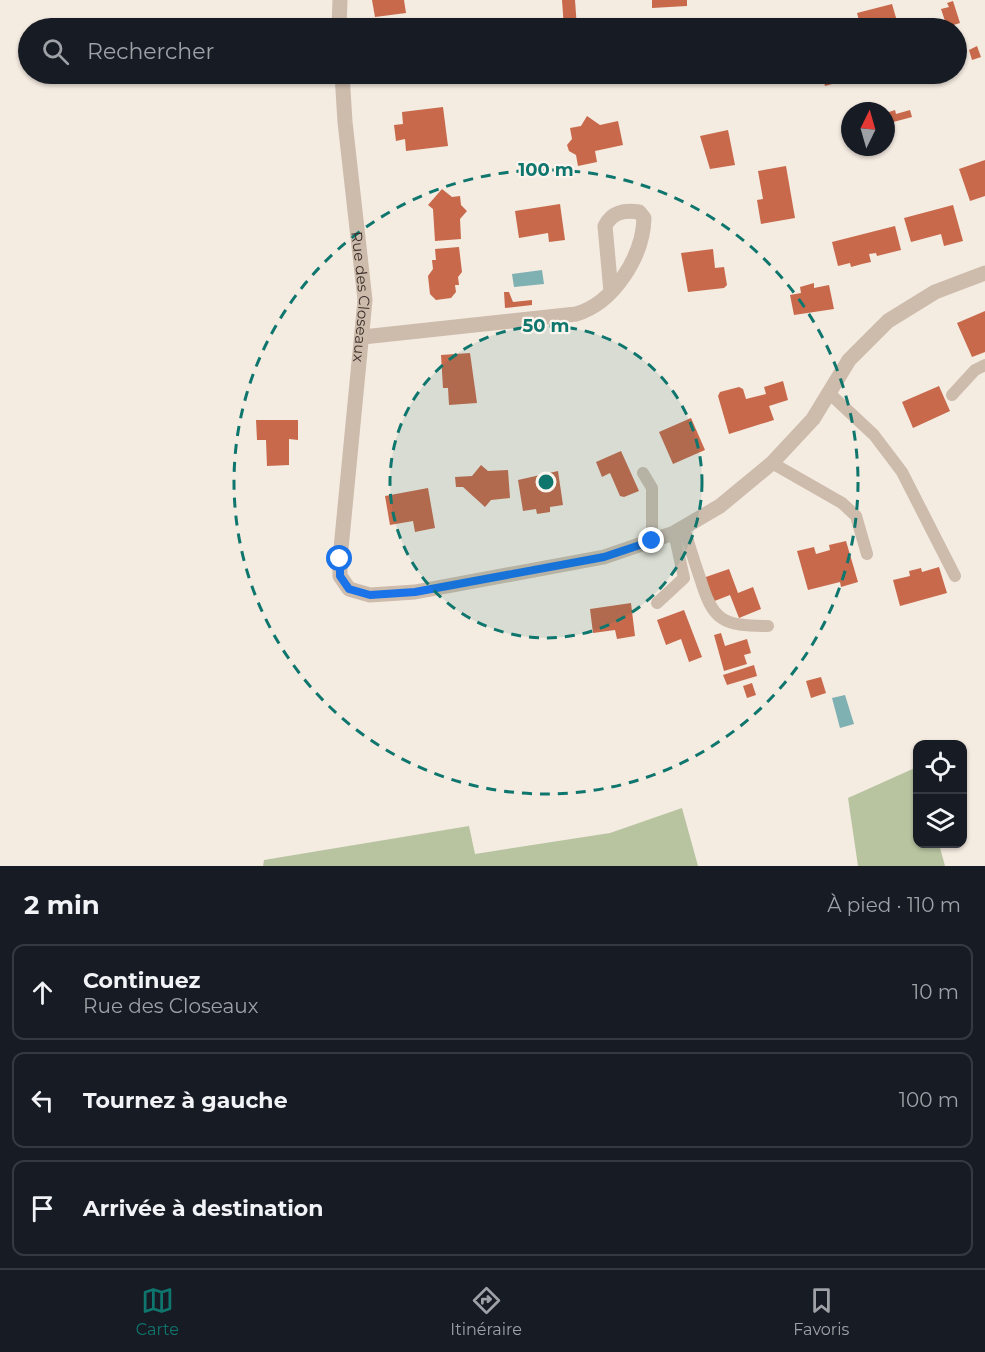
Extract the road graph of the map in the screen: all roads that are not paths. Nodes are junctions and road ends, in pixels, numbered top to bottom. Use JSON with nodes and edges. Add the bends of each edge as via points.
{"nodes":[{"id":1,"x":340,"y":0,"type":"edge"},
{"id":2,"x":339,"y":18,"type":"edge"},
{"id":3,"x":343,"y":84,"type":"edge"},
{"id":4,"x":985,"y":273,"type":"edge"},
{"id":5,"x":611,"y":292,"type":"junction"},
{"id":6,"x":363,"y":337,"type":"junction"},
{"id":7,"x":985,"y":364,"type":"edge"},
{"id":8,"x":829,"y":393,"type":"junction"},
{"id":9,"x":952,"y":394,"type":"dead end"},
{"id":10,"x":772,"y":463,"type":"junction"},
{"id":11,"x":643,"y":473,"type":"dead end"},
{"id":12,"x":679,"y":530,"type":"junction"},
{"id":13,"x":652,"y":541,"type":"junction"},
{"id":14,"x":867,"y":554,"type":"dead end"},
{"id":15,"x":955,"y":576,"type":"dead end"},
{"id":16,"x":657,"y":603,"type":"dead end"},
{"id":17,"x":768,"y":626,"type":"dead end"}],
"edges":[{"from":1,"to":2,"type":"street"},
{"from":3,"to":6,"type":"street","name":"Rue des Closeaux","via":[[365,300]]},
{"from":4,"to":8,"type":"street","via":[[935,292],[888,321],[849,360]]},
{"from":5,"to":5,"type":"street","via":[[627,273],[644,226],[639,212],[614,214],[605,226]]},
{"from":5,"to":6,"type":"street","via":[[600,304],[576,314]]},
{"from":6,"to":13,"type":"street","name":"Rue des Closeaux","via":[[340,559],[340,576],[349,589],[370,595],[415,592],[604,557]]},
{"from":7,"to":9,"type":"lane"},
{"from":8,"to":10,"type":"street","via":[[813,418]]},
{"from":8,"to":15,"type":"lane","via":[[874,435],[902,472]]},
{"from":10,"to":12,"type":"street","via":[[720,506]]},
{"from":10,"to":14,"type":"lane","via":[[843,503],[856,516]]},
{"from":11,"to":13,"type":"lane","via":[[652,488]]},
{"from":12,"to":13,"type":"street"},
{"from":12,"to":16,"type":"lane","via":[[684,578]]},
{"from":12,"to":17,"type":"lane","via":[[709,608],[741,626]]}]}
